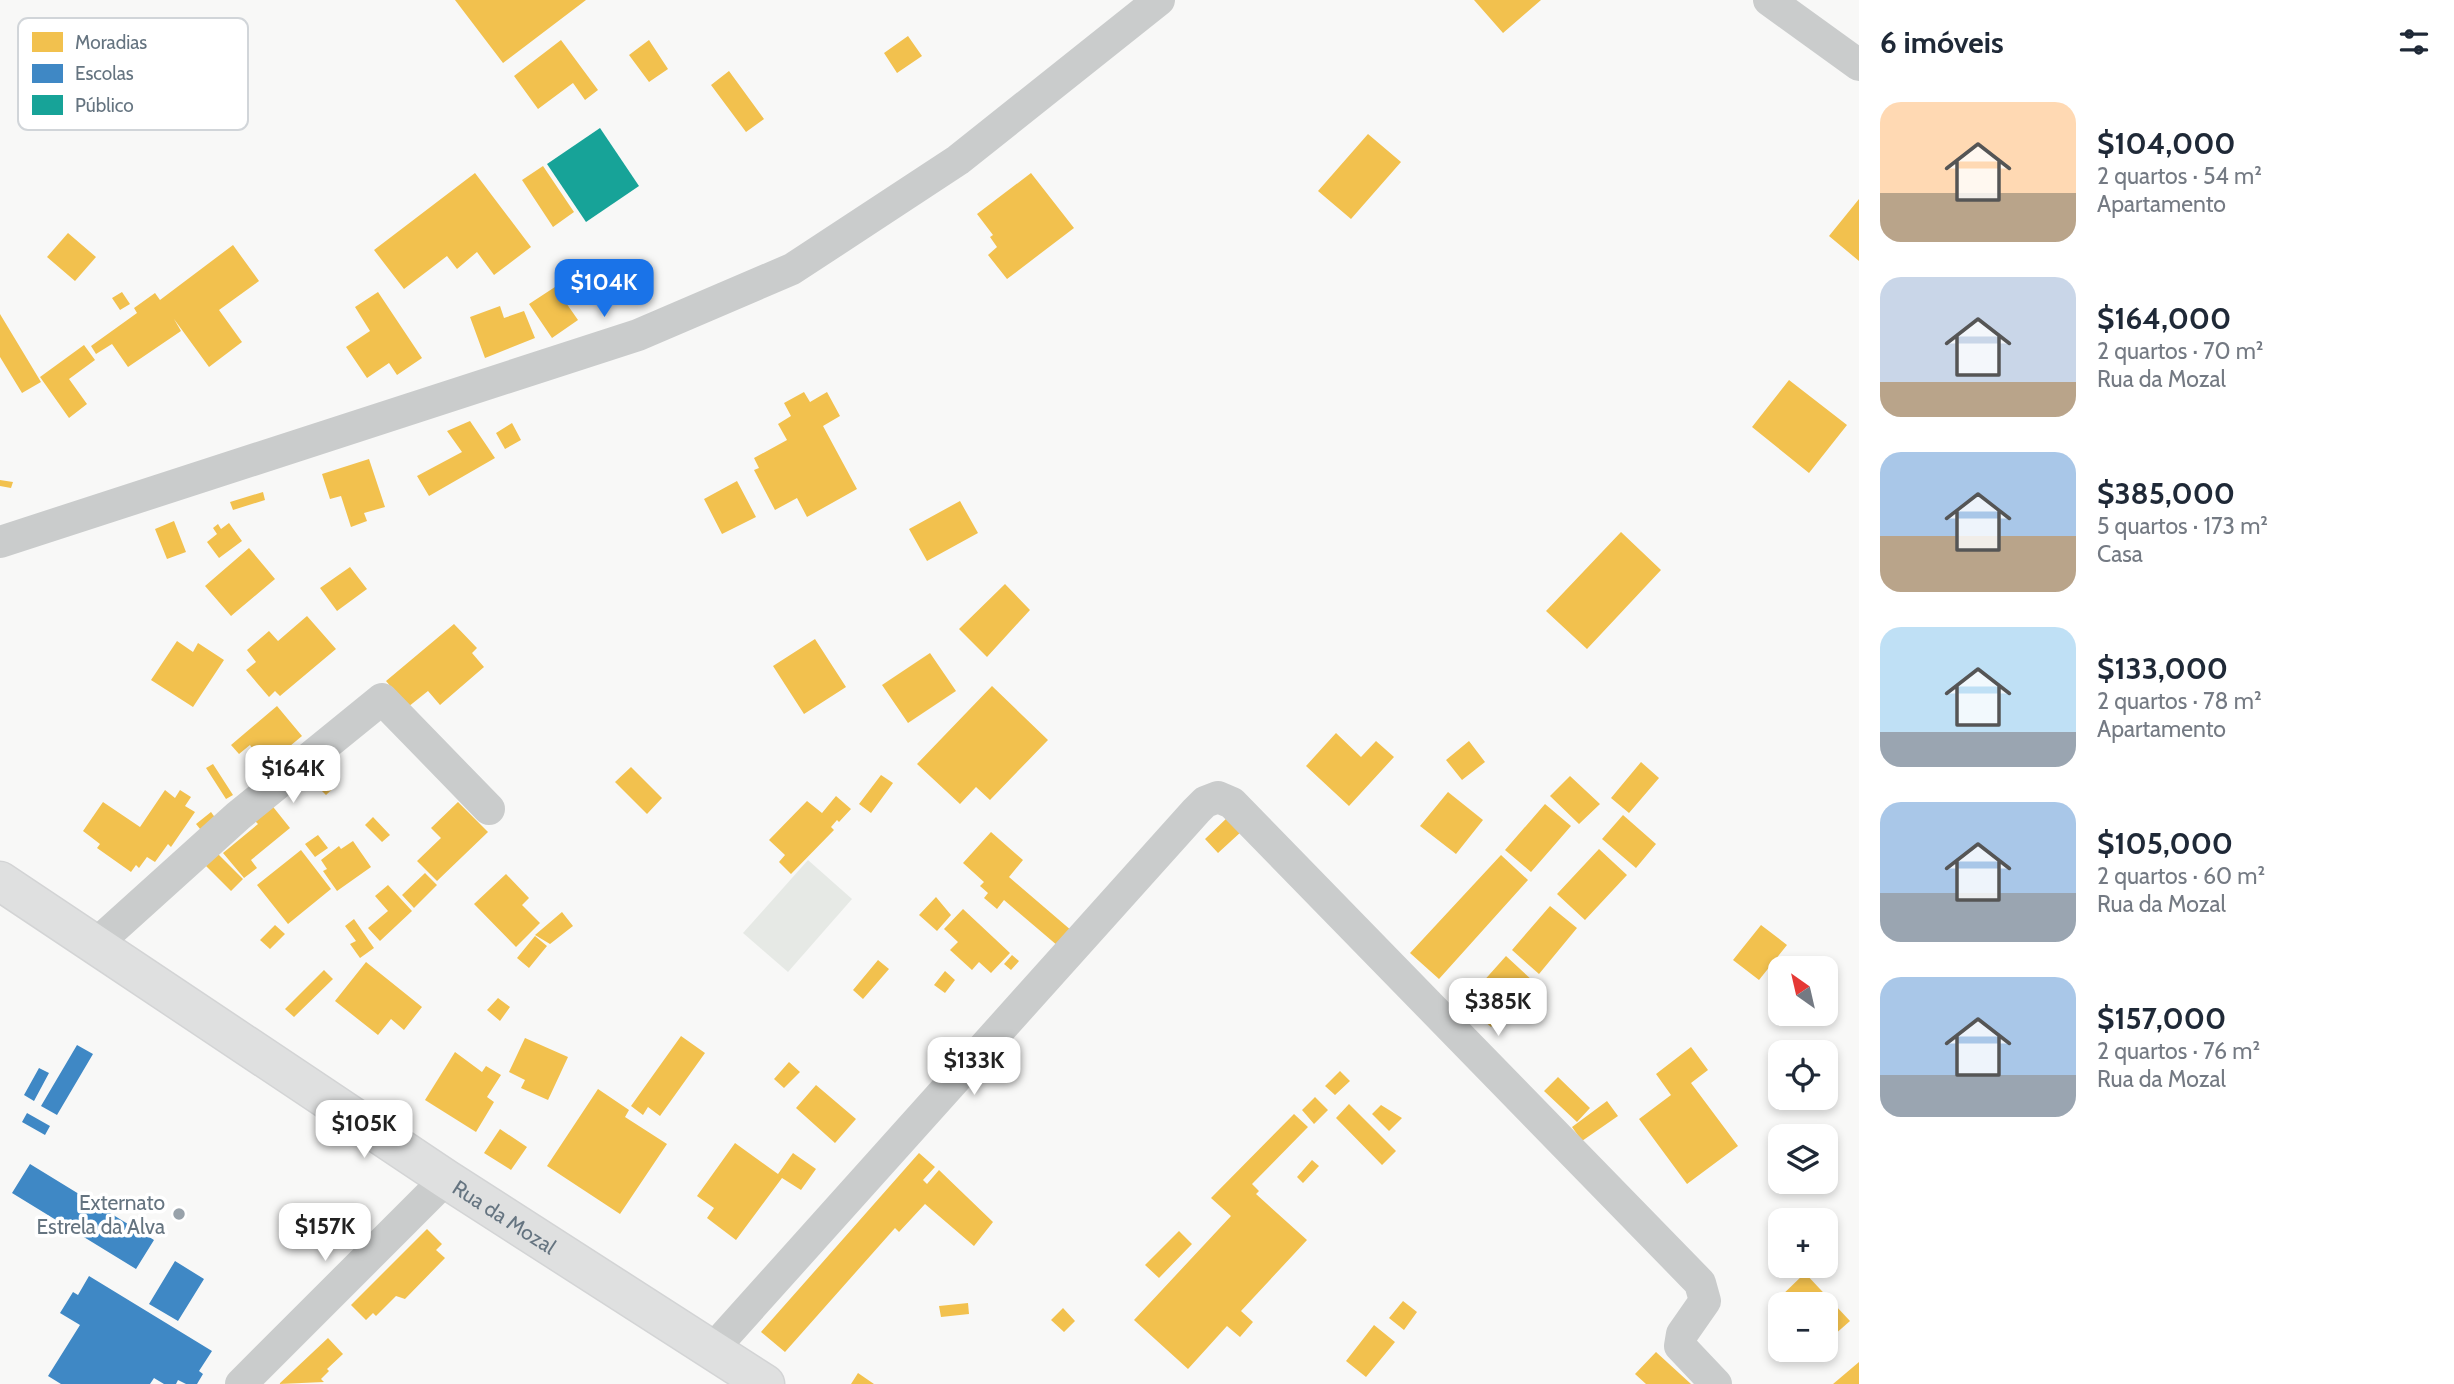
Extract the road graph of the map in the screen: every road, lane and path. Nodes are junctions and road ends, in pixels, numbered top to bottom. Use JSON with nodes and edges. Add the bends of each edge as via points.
{"nodes":[{"id":1,"x":1159,"y":0,"type":"edge"},
{"id":2,"x":1769,"y":0,"type":"edge"},
{"id":3,"x":1859,"y":65,"type":"edge"},
{"id":4,"x":0,"y":542,"type":"edge"},
{"id":5,"x":489,"y":809,"type":"dead end"},
{"id":6,"x":0,"y":881,"type":"edge"},
{"id":7,"x":95,"y":945,"type":"junction"},
{"id":8,"x":446,"y":1180,"type":"junction"},
{"id":9,"x":713,"y":1349,"type":"junction"},
{"id":10,"x":241,"y":1384,"type":"edge"},
{"id":11,"x":765,"y":1384,"type":"edge"},
{"id":12,"x":1716,"y":1384,"type":"edge"}],
"edges":[{"from":1,"to":4,"type":"street","via":[[958,160],[792,269],[638,335]]},
{"from":2,"to":3,"type":"street"},
{"from":5,"to":7,"type":"street","via":[[382,699],[238,816]]},
{"from":6,"to":7,"type":"main road","name":"Rua da Mozal"},
{"from":7,"to":8,"type":"main road","name":"Rua da Mozal"},
{"from":8,"to":9,"type":"main road","name":"Rua da Mozal"},
{"from":8,"to":10,"type":"street"},
{"from":9,"to":11,"type":"main road","name":"Rua da Mozal"},
{"from":9,"to":12,"type":"street","via":[[1196,811],[1218,797],[1232,803],[1700,1283],[1705,1301],[1682,1334],[1680,1346]]}]}
